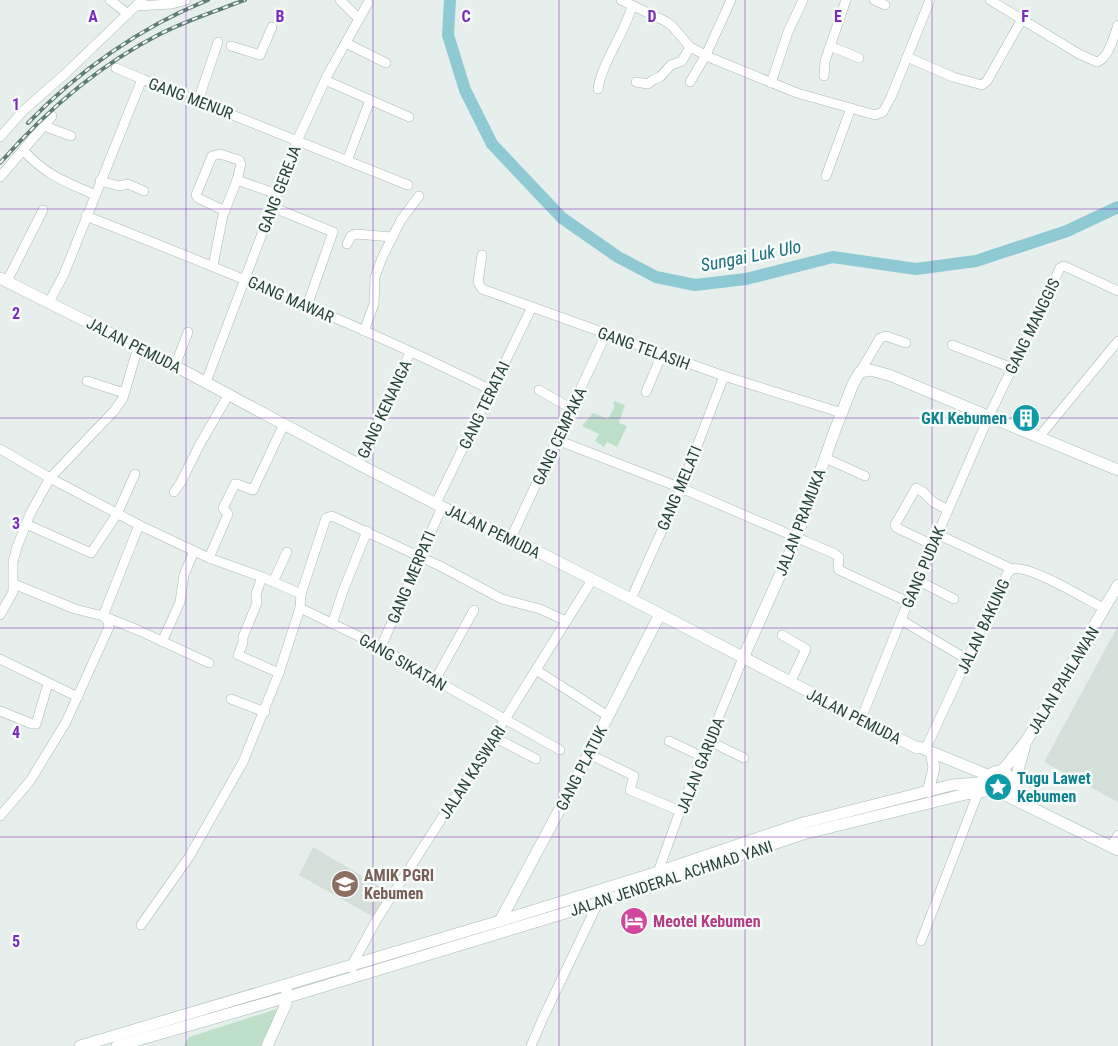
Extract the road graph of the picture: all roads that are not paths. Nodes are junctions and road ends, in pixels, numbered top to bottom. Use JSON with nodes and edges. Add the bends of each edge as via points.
{"nodes":[{"id":1,"x":110,"y":0,"type":"edge"},
{"id":2,"x":186,"y":0,"type":"edge"},
{"id":3,"x":340,"y":0,"type":"edge"},
{"id":4,"x":621,"y":0,"type":"edge"},
{"id":5,"x":731,"y":0,"type":"edge"},
{"id":6,"x":803,"y":0,"type":"edge"},
{"id":7,"x":846,"y":0,"type":"edge"},
{"id":8,"x":874,"y":0,"type":"edge"},
{"id":9,"x":930,"y":0,"type":"edge"},
{"id":10,"x":990,"y":0,"type":"edge"},
{"id":11,"x":139,"y":3,"type":"edge"},
{"id":12,"x":368,"y":3,"type":"dead end"},
{"id":13,"x":885,"y":4,"type":"dead end"},
{"id":14,"x":632,"y":6,"type":"junction"},
{"id":15,"x":128,"y":14,"type":"junction"},
{"id":16,"x":359,"y":19,"type":"junction"},
{"id":17,"x":1022,"y":19,"type":"junction"},
{"id":18,"x":1118,"y":25,"type":"edge"},
{"id":19,"x":272,"y":27,"type":"dead end"},
{"id":20,"x":218,"y":42,"type":"dead end"},
{"id":21,"x":346,"y":43,"type":"junction"},
{"id":22,"x":231,"y":46,"type":"dead end"},
{"id":23,"x":830,"y":46,"type":"junction"},
{"id":24,"x":690,"y":47,"type":"junction"},
{"id":25,"x":706,"y":55,"type":"junction"},
{"id":26,"x":859,"y":58,"type":"dead end"},
{"id":27,"x":907,"y":58,"type":"junction"},
{"id":28,"x":386,"y":62,"type":"dead end"},
{"id":29,"x":116,"y":68,"type":"dead end"},
{"id":30,"x":824,"y":76,"type":"dead end"},
{"id":31,"x":142,"y":79,"type":"junction"},
{"id":32,"x":325,"y":80,"type":"junction"},
{"id":33,"x":636,"y":82,"type":"dead end"},
{"id":34,"x":690,"y":82,"type":"dead end"},
{"id":35,"x":771,"y":82,"type":"junction"},
{"id":36,"x":598,"y":89,"type":"dead end"},
{"id":37,"x":370,"y":100,"type":"junction"},
{"id":38,"x":198,"y":101,"type":"junction"},
{"id":39,"x":851,"y":108,"type":"junction"},
{"id":40,"x":52,"y":116,"type":"dead end"},
{"id":41,"x":409,"y":117,"type":"dead end"},
{"id":42,"x":44,"y":126,"type":"junction"},
{"id":43,"x":71,"y":136,"type":"dead end"},
{"id":44,"x":0,"y":137,"type":"edge"},
{"id":45,"x":297,"y":141,"type":"junction"},
{"id":46,"x":23,"y":150,"type":"junction"},
{"id":47,"x":347,"y":161,"type":"junction"},
{"id":48,"x":826,"y":176,"type":"dead end"},
{"id":49,"x":0,"y":177,"type":"edge"},
{"id":50,"x":237,"y":180,"type":"junction"},
{"id":51,"x":100,"y":181,"type":"junction"},
{"id":52,"x":408,"y":185,"type":"dead end"},
{"id":53,"x":144,"y":191,"type":"dead end"},
{"id":54,"x":277,"y":194,"type":"junction"},
{"id":55,"x":95,"y":195,"type":"junction"},
{"id":56,"x":419,"y":196,"type":"dead end"},
{"id":57,"x":272,"y":207,"type":"junction"},
{"id":58,"x":43,"y":210,"type":"dead end"},
{"id":59,"x":225,"y":211,"type":"junction"},
{"id":60,"x":86,"y":216,"type":"junction"},
{"id":61,"x":392,"y":237,"type":"junction"},
{"id":62,"x":347,"y":244,"type":"dead end"},
{"id":63,"x":482,"y":255,"type":"dead end"},
{"id":64,"x":213,"y":266,"type":"junction"},
{"id":65,"x":245,"y":279,"type":"junction"},
{"id":66,"x":3,"y":280,"type":"edge"},
{"id":67,"x":1118,"y":291,"type":"edge"},
{"id":68,"x":49,"y":302,"type":"junction"},
{"id":69,"x":307,"y":306,"type":"junction"},
{"id":70,"x":532,"y":308,"type":"junction"},
{"id":71,"x":364,"y":331,"type":"junction"},
{"id":72,"x":188,"y":332,"type":"dead end"},
{"id":73,"x":606,"y":334,"type":"junction"},
{"id":74,"x":1118,"y":341,"type":"edge"},
{"id":75,"x":906,"y":343,"type":"dead end"},
{"id":76,"x":952,"y":345,"type":"dead end"},
{"id":77,"x":138,"y":348,"type":"junction"},
{"id":78,"x":410,"y":353,"type":"junction"},
{"id":79,"x":662,"y":354,"type":"junction"},
{"id":80,"x":175,"y":366,"type":"junction"},
{"id":81,"x":1012,"y":368,"type":"junction"},
{"id":82,"x":860,"y":372,"type":"junction"},
{"id":83,"x":724,"y":376,"type":"junction"},
{"id":84,"x":87,"y":381,"type":"dead end"},
{"id":85,"x":206,"y":382,"type":"junction"},
{"id":86,"x":492,"y":390,"type":"junction"},
{"id":87,"x":539,"y":390,"type":"dead end"},
{"id":88,"x":646,"y":392,"type":"dead end"},
{"id":89,"x":124,"y":394,"type":"junction"},
{"id":90,"x":229,"y":394,"type":"junction"},
{"id":91,"x":572,"y":409,"type":"junction"},
{"id":92,"x":842,"y":413,"type":"junction"},
{"id":93,"x":989,"y":416,"type":"junction"},
{"id":94,"x":284,"y":424,"type":"junction"},
{"id":95,"x":1039,"y":437,"type":"junction"},
{"id":96,"x":557,"y":440,"type":"junction"},
{"id":97,"x":0,"y":449,"type":"edge"},
{"id":98,"x":825,"y":458,"type":"junction"},
{"id":99,"x":358,"y":464,"type":"junction"},
{"id":100,"x":1118,"y":470,"type":"edge"},
{"id":101,"x":135,"y":474,"type":"dead end"},
{"id":102,"x":866,"y":476,"type":"dead end"},
{"id":103,"x":50,"y":478,"type":"junction"},
{"id":104,"x":681,"y":488,"type":"junction"},
{"id":105,"x":174,"y":492,"type":"dead end"},
{"id":106,"x":439,"y":505,"type":"junction"},
{"id":107,"x":948,"y":510,"type":"junction"},
{"id":108,"x":117,"y":514,"type":"junction"},
{"id":109,"x":26,"y":524,"type":"junction"},
{"id":110,"x":139,"y":525,"type":"junction"},
{"id":111,"x":367,"y":531,"type":"junction"},
{"id":112,"x":938,"y":534,"type":"junction"},
{"id":113,"x":511,"y":538,"type":"junction"},
{"id":114,"x":796,"y":538,"type":"junction"},
{"id":115,"x":933,"y":545,"type":"junction"},
{"id":116,"x":194,"y":551,"type":"junction"},
{"id":117,"x":287,"y":552,"type":"dead end"},
{"id":118,"x":419,"y":556,"type":"junction"},
{"id":119,"x":209,"y":558,"type":"junction"},
{"id":120,"x":1012,"y":569,"type":"junction"},
{"id":121,"x":262,"y":577,"type":"junction"},
{"id":122,"x":592,"y":580,"type":"junction"},
{"id":123,"x":918,"y":580,"type":"junction"},
{"id":124,"x":273,"y":582,"type":"junction"},
{"id":125,"x":14,"y":584,"type":"junction"},
{"id":126,"x":1118,"y":585,"type":"edge"},
{"id":127,"x":301,"y":594,"type":"junction"},
{"id":128,"x":631,"y":599,"type":"junction"},
{"id":129,"x":954,"y":599,"type":"dead end"},
{"id":130,"x":908,"y":602,"type":"junction"},
{"id":131,"x":300,"y":608,"type":"junction"},
{"id":132,"x":1105,"y":609,"type":"junction"},
{"id":133,"x":474,"y":610,"type":"dead end"},
{"id":134,"x":660,"y":614,"type":"junction"},
{"id":135,"x":0,"y":616,"type":"edge"},
{"id":136,"x":103,"y":616,"type":"junction"},
{"id":137,"x":901,"y":620,"type":"junction"},
{"id":138,"x":566,"y":621,"type":"junction"},
{"id":139,"x":332,"y":624,"type":"junction"},
{"id":140,"x":782,"y":636,"type":"dead end"},
{"id":141,"x":162,"y":642,"type":"junction"},
{"id":142,"x":381,"y":648,"type":"junction"},
{"id":143,"x":743,"y":658,"type":"junction"},
{"id":144,"x":0,"y":659,"type":"edge"},
{"id":145,"x":968,"y":660,"type":"junction"},
{"id":146,"x":209,"y":663,"type":"dead end"},
{"id":147,"x":536,"y":670,"type":"junction"},
{"id":148,"x":280,"y":673,"type":"junction"},
{"id":149,"x":435,"y":680,"type":"junction"},
{"id":150,"x":790,"y":683,"type":"junction"},
{"id":151,"x":48,"y":684,"type":"junction"},
{"id":152,"x":78,"y":697,"type":"junction"},
{"id":153,"x":231,"y":699,"type":"dead end"},
{"id":154,"x":0,"y":711,"type":"edge"},
{"id":155,"x":265,"y":712,"type":"junction"},
{"id":156,"x":608,"y":716,"type":"junction"},
{"id":157,"x":506,"y":719,"type":"junction"},
{"id":158,"x":861,"y":719,"type":"junction"},
{"id":159,"x":494,"y":737,"type":"junction"},
{"id":160,"x":1027,"y":740,"type":"junction"},
{"id":161,"x":669,"y":741,"type":"dead end"},
{"id":162,"x":709,"y":741,"type":"junction"},
{"id":163,"x":560,"y":750,"type":"dead end"},
{"id":164,"x":925,"y":751,"type":"junction"},
{"id":165,"x":589,"y":754,"type":"junction"},
{"id":166,"x":703,"y":757,"type":"junction"},
{"id":167,"x":744,"y":758,"type":"dead end"},
{"id":168,"x":536,"y":759,"type":"dead end"},
{"id":169,"x":1002,"y":771,"type":"junction"},
{"id":170,"x":992,"y":784,"type":"junction"},
{"id":171,"x":928,"y":792,"type":"junction"},
{"id":172,"x":978,"y":793,"type":"junction"},
{"id":173,"x":1021,"y":802,"type":"junction"},
{"id":174,"x":680,"y":811,"type":"junction"},
{"id":175,"x":0,"y":816,"type":"edge"},
{"id":176,"x":1118,"y":835,"type":"edge"},
{"id":177,"x":1115,"y":849,"type":"edge"},
{"id":178,"x":658,"y":872,"type":"junction"},
{"id":179,"x":598,"y":903,"type":"junction"},
{"id":180,"x":500,"y":921,"type":"junction"},
{"id":181,"x":141,"y":925,"type":"dead end"},
{"id":182,"x":921,"y":941,"type":"dead end"},
{"id":183,"x":352,"y":971,"type":"junction"},
{"id":184,"x":286,"y":984,"type":"junction"},
{"id":185,"x":293,"y":996,"type":"junction"},
{"id":186,"x":230,"y":1001,"type":"junction"},
{"id":187,"x":232,"y":1014,"type":"junction"},
{"id":188,"x":80,"y":1046,"type":"edge"},
{"id":189,"x":117,"y":1046,"type":"edge"},
{"id":190,"x":267,"y":1046,"type":"edge"},
{"id":191,"x":531,"y":1046,"type":"edge"}],
"edges":[{"from":1,"to":15,"type":"street"},
{"from":2,"to":11,"type":"street","via":[[172,4]]},
{"from":3,"to":16,"type":"street"},
{"from":4,"to":14,"type":"street"},
{"from":5,"to":25,"type":"street"},
{"from":6,"to":35,"type":"street"},
{"from":7,"to":23,"type":"street"},
{"from":8,"to":13,"type":"street"},
{"from":9,"to":27,"type":"street"},
{"from":10,"to":17,"type":"street"},
{"from":11,"to":15,"type":"street"},
{"from":12,"to":16,"type":"street","name":"GANG GEREJA"},
{"from":14,"to":24,"type":"street","via":[[673,26]]},
{"from":14,"to":36,"type":"street"},
{"from":15,"to":44,"type":"street","via":[[24,110]]},
{"from":16,"to":21,"type":"street","name":"GANG GEREJA"},
{"from":17,"to":18,"type":"street","via":[[1078,54],[1098,62],[1106,55]]},
{"from":17,"to":27,"type":"street","via":[[982,85]]},
{"from":19,"to":22,"type":"street","via":[[260,55]]},
{"from":20,"to":38,"type":"street"},
{"from":21,"to":28,"type":"street"},
{"from":21,"to":32,"type":"street","name":"GANG GEREJA"},
{"from":23,"to":26,"type":"street"},
{"from":23,"to":30,"type":"street"},
{"from":24,"to":25,"type":"street"},
{"from":24,"to":33,"type":"street","via":[[682,61],[671,65],[660,77],[648,84]]},
{"from":25,"to":34,"type":"street"},
{"from":25,"to":35,"type":"street"},
{"from":27,"to":39,"type":"street","via":[[883,112],[876,115]]},
{"from":29,"to":31,"type":"street"},
{"from":31,"to":38,"type":"street","name":"GANG MENUR"},
{"from":31,"to":51,"type":"street","name":"GANG MENUR"},
{"from":32,"to":37,"type":"street"},
{"from":32,"to":45,"type":"street","name":"GANG GEREJA"},
{"from":35,"to":39,"type":"street"},
{"from":37,"to":41,"type":"street"},
{"from":37,"to":47,"type":"street"},
{"from":38,"to":45,"type":"street","name":"GANG MENUR"},
{"from":39,"to":48,"type":"street"},
{"from":40,"to":42,"type":"street"},
{"from":42,"to":43,"type":"street"},
{"from":42,"to":46,"type":"street"},
{"from":45,"to":47,"type":"street","name":"GANG MENUR"},
{"from":45,"to":54,"type":"street","name":"GANG GEREJA"},
{"from":46,"to":49,"type":"street"},
{"from":46,"to":55,"type":"street","via":[[50,175]]},
{"from":47,"to":52,"type":"street","name":"GANG MENUR"},
{"from":50,"to":54,"type":"street"},
{"from":50,"to":59,"type":"street"},
{"from":50,"to":59,"type":"street","via":[[239,160],[220,154],[212,156],[196,195]]},
{"from":51,"to":53,"type":"street","via":[[119,186],[128,184]]},
{"from":51,"to":55,"type":"street","name":"GANG MENUR"},
{"from":54,"to":57,"type":"street","name":"GANG GEREJA"},
{"from":55,"to":60,"type":"street","name":"GANG MENUR"},
{"from":56,"to":61,"type":"street"},
{"from":57,"to":65,"type":"street","name":"GANG GEREJA"},
{"from":57,"to":69,"type":"street","via":[[333,232]]},
{"from":58,"to":66,"type":"street"},
{"from":59,"to":64,"type":"street"},
{"from":60,"to":64,"type":"street","name":"GANG MAWAR"},
{"from":60,"to":68,"type":"street","name":"GANG MENUR","via":[[64,274]]},
{"from":61,"to":62,"type":"street","via":[[356,234]]},
{"from":61,"to":71,"type":"street","via":[[377,271],[374,304]]},
{"from":63,"to":70,"type":"street","name":"GANG TELASIH","via":[[479,286]]},
{"from":64,"to":65,"type":"street","name":"GANG MAWAR"},
{"from":65,"to":69,"type":"street","name":"GANG MAWAR"},
{"from":65,"to":85,"type":"street","name":"GANG GEREJA"},
{"from":66,"to":68,"type":"main road","name":"JALAN PEMUDA"},
{"from":67,"to":81,"type":"street","name":"GANG MANGGIS","via":[[1061,266]]},
{"from":68,"to":77,"type":"main road","name":"JALAN PEMUDA"},
{"from":69,"to":71,"type":"street","name":"GANG MAWAR"},
{"from":70,"to":73,"type":"street","name":"GANG TELASIH"},
{"from":70,"to":86,"type":"street","name":"GANG TERATAI"},
{"from":71,"to":78,"type":"street","name":"GANG MAWAR"},
{"from":72,"to":80,"type":"street"},
{"from":73,"to":79,"type":"street","name":"GANG TELASIH"},
{"from":73,"to":91,"type":"street","name":"GANG CEMPAKA"},
{"from":74,"to":95,"type":"street"},
{"from":75,"to":82,"type":"street","via":[[886,336],[880,338]]},
{"from":76,"to":81,"type":"street"},
{"from":77,"to":80,"type":"main road","name":"JALAN PEMUDA"},
{"from":77,"to":89,"type":"street"},
{"from":78,"to":86,"type":"street","name":"GANG MAWAR"},
{"from":78,"to":99,"type":"street","name":"GANG KENANGA"},
{"from":79,"to":83,"type":"street","name":"GANG TELASIH"},
{"from":79,"to":88,"type":"street"},
{"from":80,"to":85,"type":"main road","name":"JALAN PEMUDA"},
{"from":81,"to":93,"type":"street","name":"GANG MANGGIS"},
{"from":82,"to":92,"type":"main road","name":"JALAN PRAMUKA"},
{"from":82,"to":93,"type":"main road","via":[[870,370],[889,375]]},
{"from":83,"to":92,"type":"street","name":"GANG TELASIH"},
{"from":83,"to":104,"type":"street","name":"GANG MELATI"},
{"from":84,"to":89,"type":"street"},
{"from":85,"to":90,"type":"main road","name":"JALAN PEMUDA"},
{"from":86,"to":106,"type":"street","name":"GANG TERATAI"},
{"from":87,"to":91,"type":"street"},
{"from":89,"to":103,"type":"street","via":[[114,411]]},
{"from":90,"to":94,"type":"main road","name":"JALAN PEMUDA"},
{"from":90,"to":105,"type":"street"},
{"from":91,"to":96,"type":"street","name":"GANG CEMPAKA"},
{"from":92,"to":98,"type":"main road","name":"JALAN PRAMUKA"},
{"from":93,"to":95,"type":"main road"},
{"from":93,"to":107,"type":"street","name":"GANG PUDAK"},
{"from":94,"to":99,"type":"main road","name":"JALAN PEMUDA"},
{"from":94,"to":119,"type":"street","via":[[253,490],[235,484],[223,508],[228,514]]},
{"from":95,"to":100,"type":"main road"},
{"from":96,"to":104,"type":"street"},
{"from":96,"to":113,"type":"street","name":"GANG CEMPAKA"},
{"from":97,"to":103,"type":"street"},
{"from":98,"to":102,"type":"street"},
{"from":98,"to":114,"type":"main road","name":"JALAN PRAMUKA"},
{"from":99,"to":106,"type":"main road","name":"JALAN PEMUDA"},
{"from":101,"to":108,"type":"street"},
{"from":103,"to":108,"type":"street"},
{"from":103,"to":109,"type":"street"},
{"from":104,"to":114,"type":"street"},
{"from":104,"to":128,"type":"street","name":"GANG MELATI"},
{"from":106,"to":113,"type":"main road","name":"JALAN PEMUDA"},
{"from":106,"to":118,"type":"street","name":"GANG MERPATI"},
{"from":107,"to":112,"type":"street","name":"GANG PUDAK"},
{"from":107,"to":115,"type":"street","via":[[916,488],[895,525]]},
{"from":108,"to":109,"type":"street","via":[[90,553]]},
{"from":108,"to":110,"type":"street"},
{"from":109,"to":125,"type":"street","via":[[16,547]]},
{"from":110,"to":116,"type":"street"},
{"from":110,"to":136,"type":"street"},
{"from":111,"to":118,"type":"street"},
{"from":111,"to":127,"type":"street","via":[[329,516],[326,518]]},
{"from":111,"to":139,"type":"street"},
{"from":112,"to":115,"type":"street","name":"GANG PUDAK"},
{"from":112,"to":120,"type":"street"},
{"from":113,"to":122,"type":"main road","name":"JALAN PEMUDA"},
{"from":114,"to":130,"type":"street","via":[[838,556],[839,570]]},
{"from":114,"to":143,"type":"main road","name":"JALAN PRAMUKA"},
{"from":115,"to":123,"type":"street","name":"GANG PUDAK"},
{"from":116,"to":119,"type":"street"},
{"from":116,"to":141,"type":"street","via":[[184,575],[180,602]]},
{"from":117,"to":124,"type":"street"},
{"from":118,"to":138,"type":"street","via":[[502,599],[540,609]]},
{"from":118,"to":142,"type":"street","name":"GANG MERPATI"},
{"from":119,"to":121,"type":"street"},
{"from":120,"to":132,"type":"street","name":"JALAN BAKUNG","via":[[1047,578]]},
{"from":120,"to":145,"type":"street","name":"JALAN BAKUNG"},
{"from":121,"to":124,"type":"street"},
{"from":121,"to":148,"type":"street","via":[[256,594],[257,603],[238,655]]},
{"from":122,"to":128,"type":"main road","name":"JALAN PEMUDA"},
{"from":122,"to":138,"type":"street","name":"JALAN KASWARI"},
{"from":123,"to":129,"type":"street"},
{"from":123,"to":130,"type":"street","name":"GANG PUDAK"},
{"from":124,"to":127,"type":"street"},
{"from":125,"to":135,"type":"street"},
{"from":125,"to":136,"type":"street"},
{"from":126,"to":132,"type":"main road","name":"JALAN PAHLAWAN"},
{"from":127,"to":131,"type":"street"},
{"from":128,"to":134,"type":"main road","name":"JALAN PEMUDA"},
{"from":130,"to":137,"type":"street","name":"GANG PUDAK"},
{"from":131,"to":139,"type":"street","name":"GANG SIKATAN"},
{"from":131,"to":148,"type":"street"},
{"from":132,"to":160,"type":"main road","name":"JALAN PAHLAWAN"},
{"from":133,"to":149,"type":"street"},
{"from":134,"to":143,"type":"main road","name":"JALAN PEMUDA"},
{"from":134,"to":156,"type":"main road","name":"GANG PLATUK"},
{"from":136,"to":141,"type":"street"},
{"from":136,"to":152,"type":"street","via":[[109,627]]},
{"from":137,"to":145,"type":"street"},
{"from":137,"to":158,"type":"street","name":"GANG PUDAK"},
{"from":138,"to":147,"type":"street","name":"JALAN KASWARI"},
{"from":139,"to":142,"type":"street","name":"GANG SIKATAN"},
{"from":140,"to":150,"type":"street","via":[[806,649]]},
{"from":141,"to":146,"type":"street"},
{"from":142,"to":149,"type":"street","name":"GANG SIKATAN"},
{"from":143,"to":150,"type":"main road","name":"JALAN PEMUDA"},
{"from":143,"to":162,"type":"street","name":"JALAN GARUDA"},
{"from":144,"to":151,"type":"street"},
{"from":145,"to":164,"type":"street","name":"JALAN BAKUNG"},
{"from":147,"to":156,"type":"street"},
{"from":147,"to":157,"type":"street","name":"JALAN KASWARI"},
{"from":148,"to":155,"type":"street"},
{"from":149,"to":157,"type":"street","name":"GANG SIKATAN"},
{"from":150,"to":158,"type":"main road","name":"JALAN PEMUDA"},
{"from":151,"to":152,"type":"street"},
{"from":151,"to":154,"type":"street","via":[[36,724]]},
{"from":152,"to":175,"type":"street","via":[[30,781]]},
{"from":153,"to":155,"type":"street"},
{"from":155,"to":181,"type":"street","via":[[244,762],[189,857]]},
{"from":156,"to":165,"type":"main road","name":"GANG PLATUK"},
{"from":157,"to":159,"type":"street","name":"JALAN KASWARI"},
{"from":157,"to":163,"type":"street","name":"GANG SIKATAN"},
{"from":158,"to":164,"type":"main road","name":"JALAN PEMUDA"},
{"from":159,"to":168,"type":"street"},
{"from":159,"to":183,"type":"street","name":"JALAN KASWARI","via":[[377,919]]},
{"from":160,"to":169,"type":"main road","name":"JALAN PAHLAWAN"},
{"from":160,"to":173,"type":"main road","via":[[1017,778]]},
{"from":161,"to":166,"type":"street"},
{"from":162,"to":166,"type":"street","name":"JALAN GARUDA"},
{"from":162,"to":167,"type":"street"},
{"from":164,"to":170,"type":"main road","name":"JALAN PEMUDA"},
{"from":164,"to":171,"type":"main road","via":[[934,768]]},
{"from":165,"to":174,"type":"street","via":[[634,776],[630,790]]},
{"from":165,"to":180,"type":"main road","name":"GANG PLATUK"},
{"from":166,"to":174,"type":"street","name":"JALAN GARUDA"},
{"from":169,"to":170,"type":"main road","via":[[995,771]]},
{"from":169,"to":170,"type":"main road","via":[[1010,781],[1007,790]]},
{"from":170,"to":171,"type":"main road","name":"JALAN JENDERAL ACHMAD YANI","via":[[952,785]]},
{"from":170,"to":172,"type":"main road","name":"JALAN JENDERAL ACHMAD YANI"},
{"from":170,"to":173,"type":"main road","name":"JALAN PEMUDA"},
{"from":171,"to":178,"type":"main road","name":"JALAN JENDERAL ACHMAD YANI","via":[[803,824]]},
{"from":172,"to":179,"type":"main road","name":"JALAN JENDERAL ACHMAD YANI","via":[[803,834]]},
{"from":172,"to":182,"type":"street"},
{"from":173,"to":177,"type":"main road","name":"JALAN PEMUDA"},
{"from":174,"to":178,"type":"street","name":"JALAN GARUDA"},
{"from":176,"to":177,"type":"street"},
{"from":178,"to":180,"type":"main road","name":"JALAN JENDERAL ACHMAD YANI"},
{"from":179,"to":183,"type":"main road","name":"JALAN JENDERAL ACHMAD YANI"},
{"from":179,"to":191,"type":"street"},
{"from":180,"to":183,"type":"main road","name":"JALAN JENDERAL ACHMAD YANI"},
{"from":183,"to":184,"type":"main road","name":"JALAN JENDERAL ACHMAD YANI"},
{"from":183,"to":185,"type":"main road","name":"JALAN JENDERAL ACHMAD YANI"},
{"from":184,"to":185,"type":"main road"},
{"from":184,"to":186,"type":"main road","name":"JALAN JENDERAL ACHMAD YANI"},
{"from":185,"to":187,"type":"main road","name":"JALAN JENDERAL ACHMAD YANI"},
{"from":185,"to":190,"type":"main road"},
{"from":186,"to":187,"type":"main road"},
{"from":186,"to":188,"type":"main road","name":"JALAN JENDERAL ACHMAD YANI"},
{"from":187,"to":189,"type":"main road","name":"JALAN JENDERAL ACHMAD YANI"}]}
